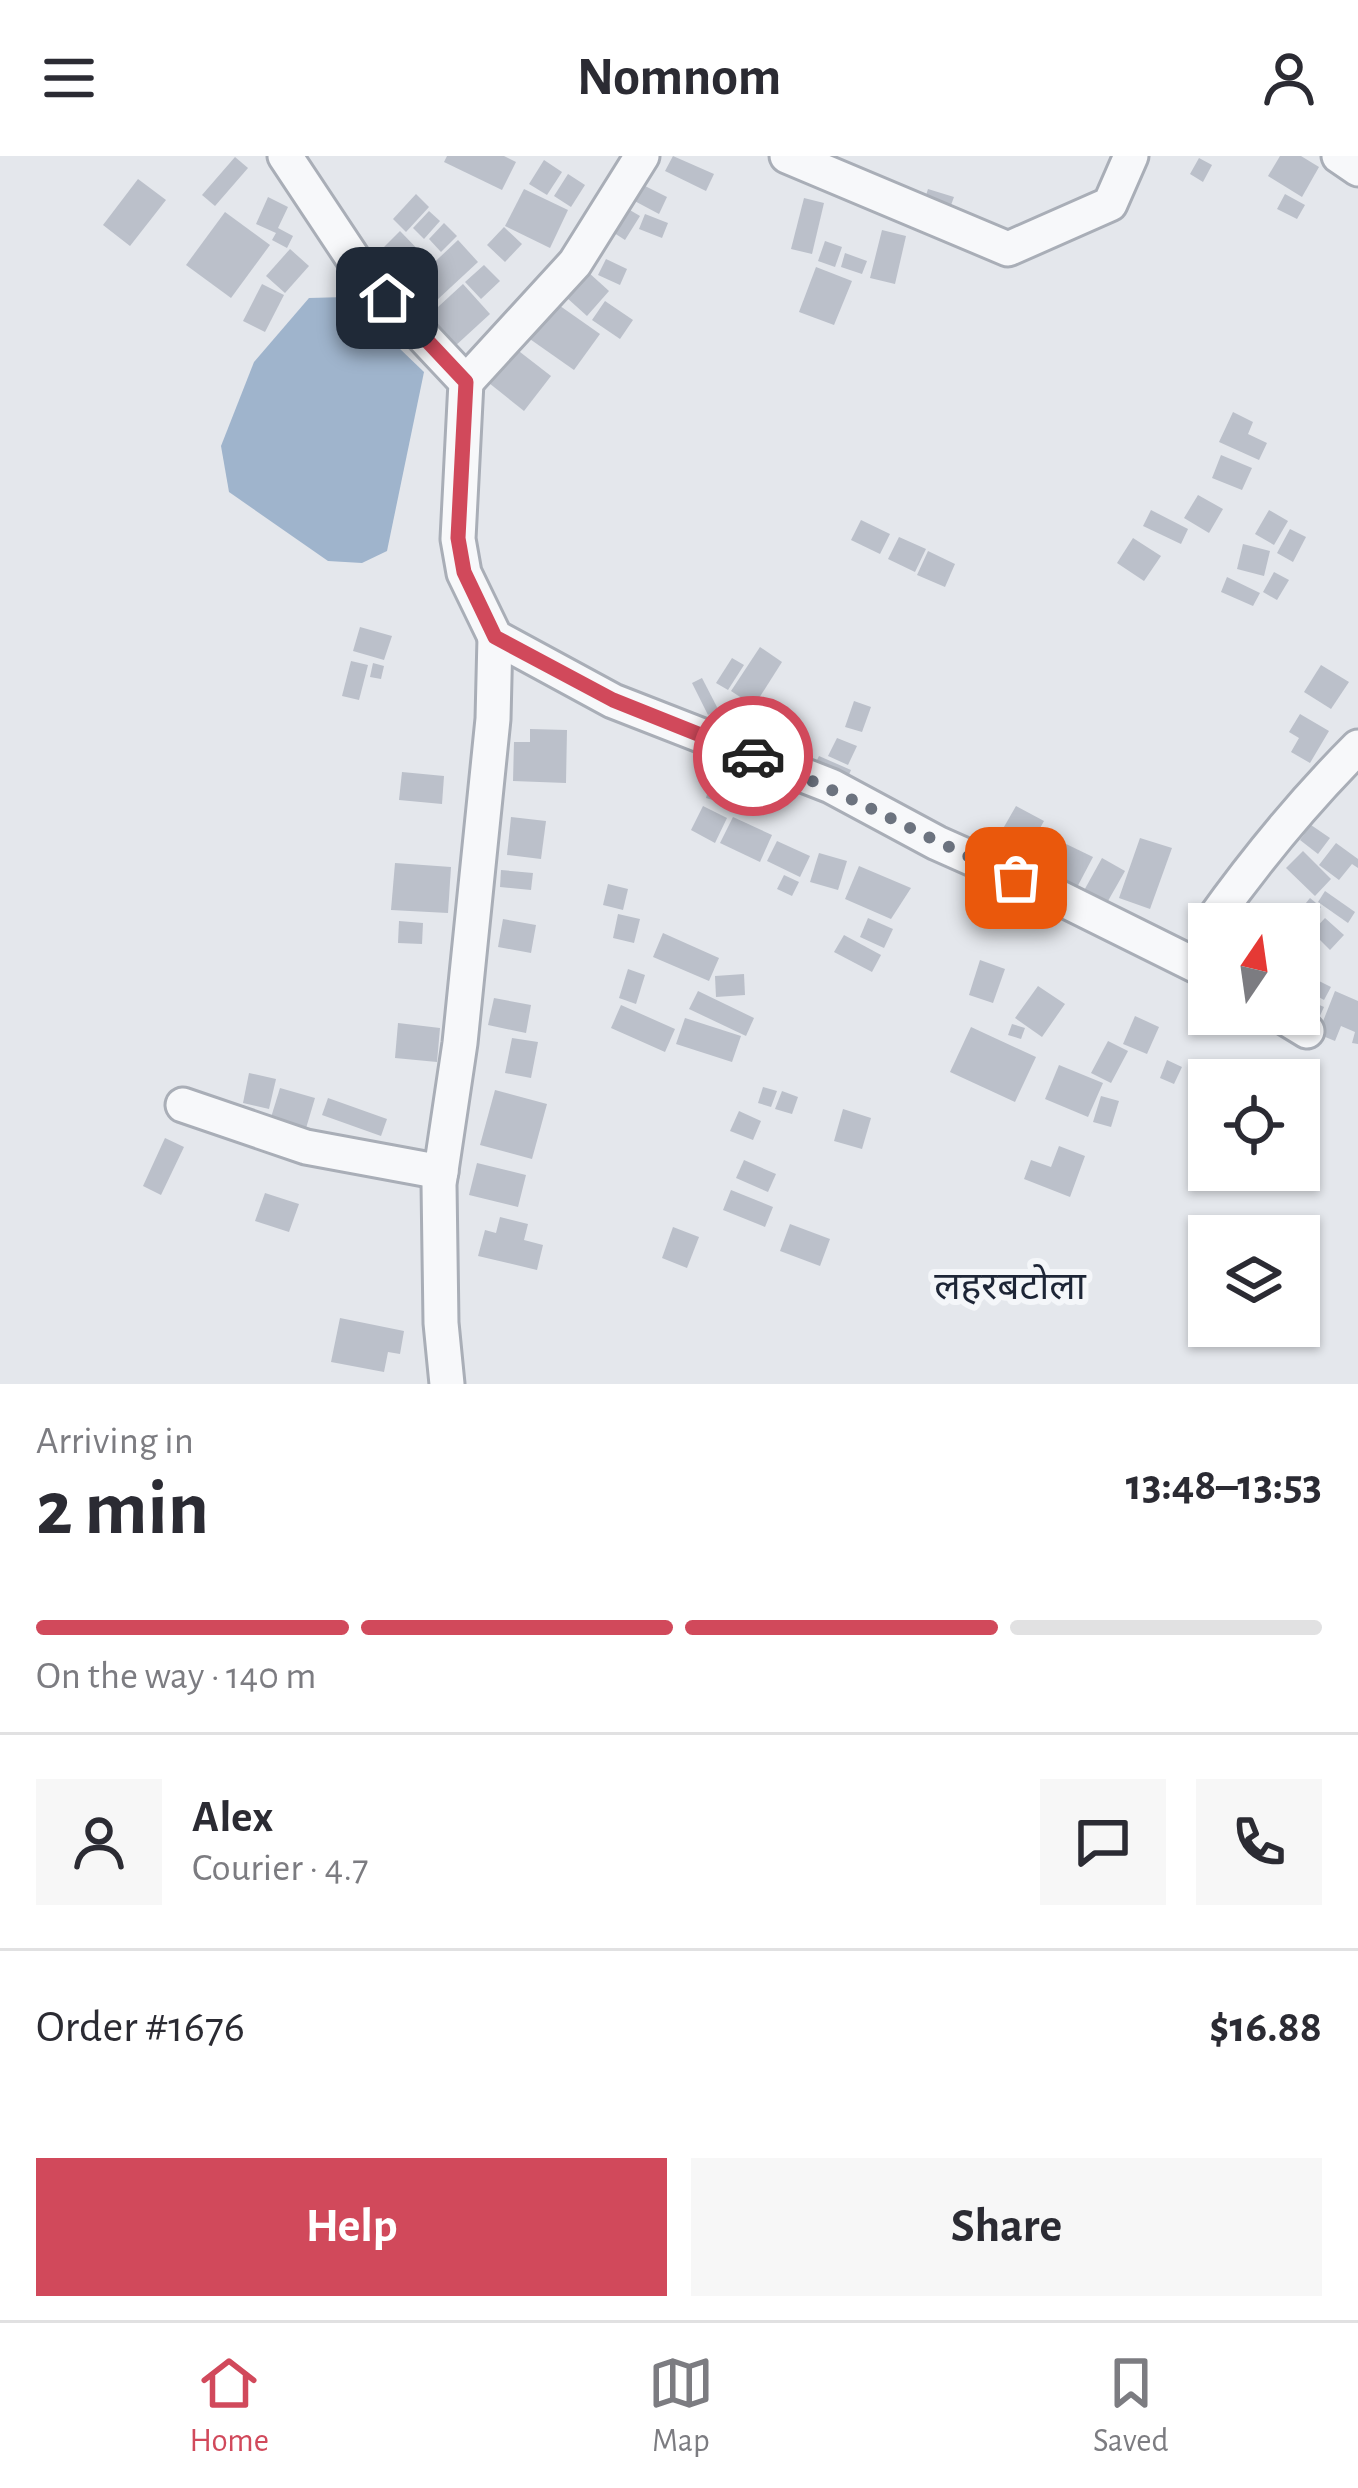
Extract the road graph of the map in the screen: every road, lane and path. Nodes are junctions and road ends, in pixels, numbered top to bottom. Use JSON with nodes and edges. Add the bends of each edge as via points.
{"nodes":[{"id":1,"x":286,"y":156,"type":"edge"},
{"id":2,"x":642,"y":156,"type":"edge"},
{"id":3,"x":787,"y":156,"type":"edge"},
{"id":4,"x":1131,"y":156,"type":"edge"},
{"id":5,"x":1339,"y":156,"type":"edge"},
{"id":6,"x":1358,"y":169,"type":"edge"},
{"id":7,"x":466,"y":382,"type":"junction"},
{"id":8,"x":495,"y":637,"type":"junction"},
{"id":9,"x":1358,"y":746,"type":"edge"},
{"id":10,"x":1226,"y":903,"type":"edge"},
{"id":11,"x":1188,"y":961,"type":"edge"},
{"id":12,"x":183,"y":1105,"type":"dead end"},
{"id":13,"x":440,"y":1172,"type":"junction"},
{"id":14,"x":447,"y":1384,"type":"edge"}],
"edges":[{"from":1,"to":7,"type":"street","via":[[360,269]]},
{"from":2,"to":7,"type":"street","via":[[575,263]]},
{"from":3,"to":4,"type":"street","via":[[1008,249],[1110,204]]},
{"from":5,"to":6,"type":"street"},
{"from":7,"to":8,"type":"street","via":[[458,538],[464,572]]},
{"from":8,"to":11,"type":"street","via":[[613,700],[831,786]]},
{"from":8,"to":13,"type":"street","via":[[460,1043]]},
{"from":9,"to":10,"type":"street"},
{"from":12,"to":13,"type":"street","via":[[306,1147]]},
{"from":13,"to":14,"type":"street"}]}
